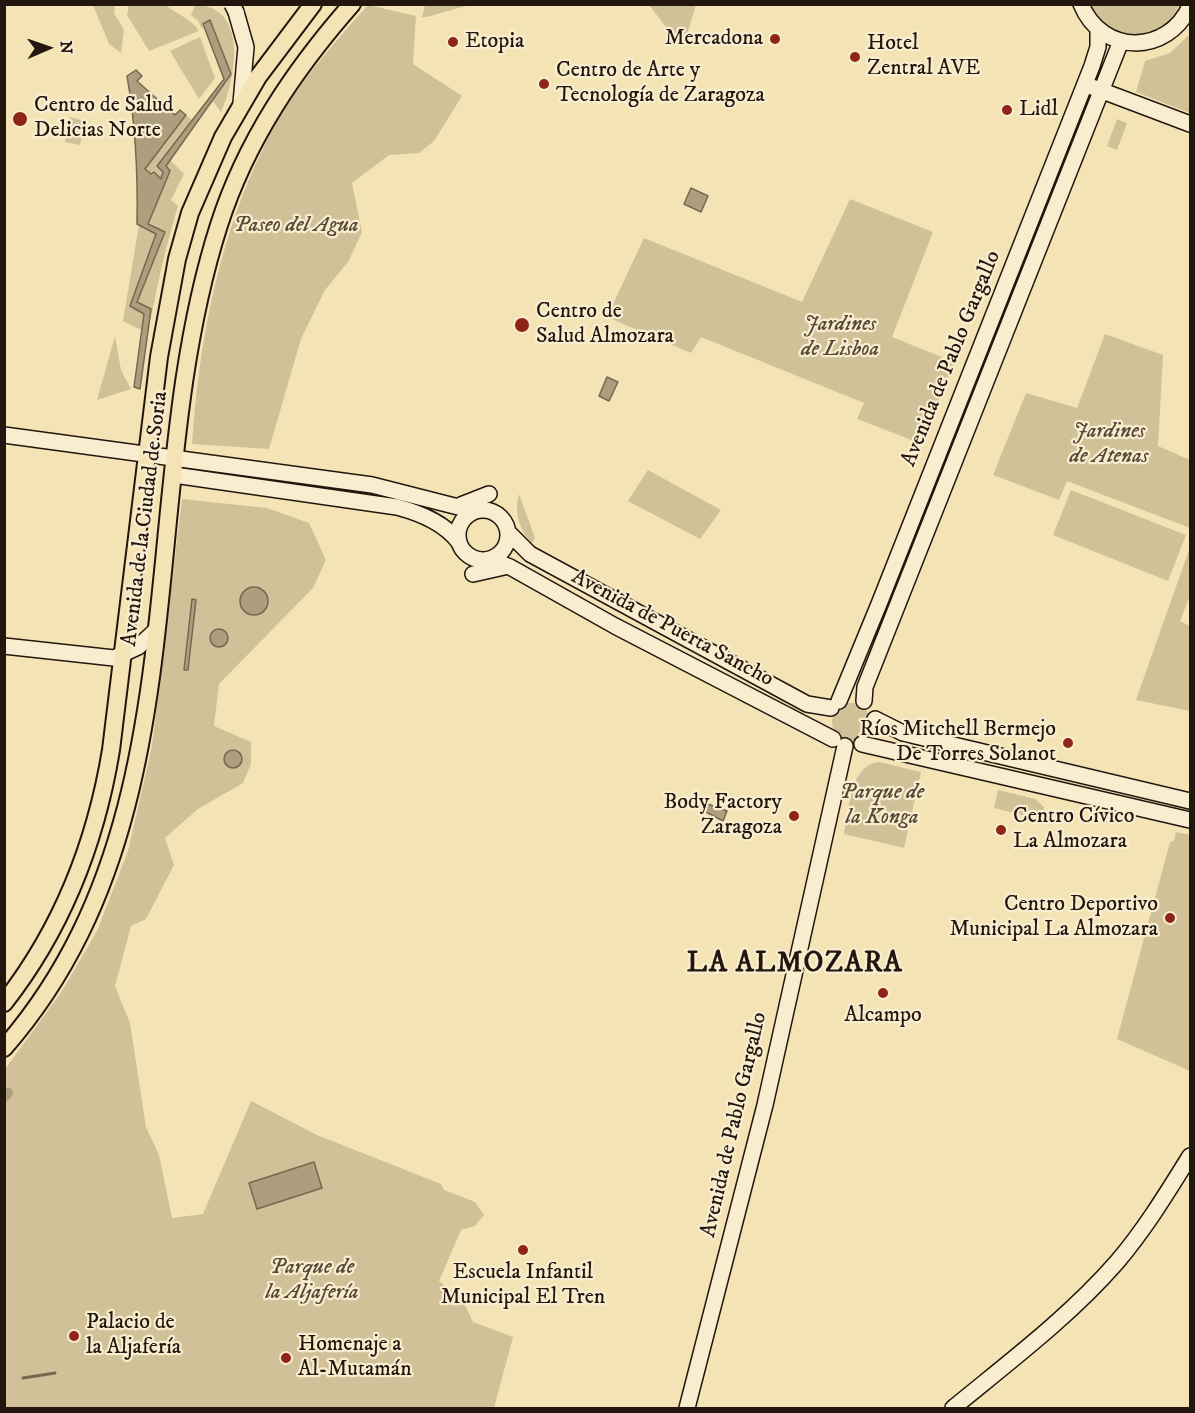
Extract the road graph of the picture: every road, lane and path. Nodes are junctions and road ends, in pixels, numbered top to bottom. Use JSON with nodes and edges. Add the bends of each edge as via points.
{"nodes":[{"id":1,"x":313,"y":4,"type":"edge"},
{"id":2,"x":352,"y":4,"type":"edge"},
{"id":3,"x":1082,"y":4,"type":"edge"},
{"id":4,"x":1191,"y":6,"type":"edge"},
{"id":5,"x":234,"y":8,"type":"edge"},
{"id":6,"x":1098,"y":31,"type":"junction"},
{"id":7,"x":1121,"y":41,"type":"junction"},
{"id":8,"x":1084,"y":84,"type":"junction"},
{"id":9,"x":1101,"y":91,"type":"junction"},
{"id":10,"x":241,"y":104,"type":"junction"},
{"id":11,"x":1191,"y":124,"type":"edge"},
{"id":12,"x":4,"y":435,"type":"edge"},
{"id":13,"x":147,"y":454,"type":"junction"},
{"id":14,"x":175,"y":466,"type":"junction"},
{"id":15,"x":489,"y":494,"type":"dead end"},
{"id":16,"x":452,"y":506,"type":"junction"},
{"id":17,"x":474,"y":511,"type":"junction"},
{"id":18,"x":508,"y":532,"type":"junction"},
{"id":19,"x":458,"y":541,"type":"junction"},
{"id":20,"x":490,"y":559,"type":"junction"},
{"id":21,"x":510,"y":567,"type":"junction"},
{"id":22,"x":472,"y":574,"type":"dead end"},
{"id":23,"x":155,"y":631,"type":"junction"},
{"id":24,"x":4,"y":646,"type":"edge"},
{"id":25,"x":122,"y":656,"type":"junction"},
{"id":26,"x":864,"y":701,"type":"junction"},
{"id":27,"x":835,"y":704,"type":"junction"},
{"id":28,"x":875,"y":719,"type":"junction"},
{"id":29,"x":839,"y":742,"type":"junction"},
{"id":30,"x":862,"y":744,"type":"junction"},
{"id":31,"x":1191,"y":801,"type":"edge"},
{"id":32,"x":1191,"y":820,"type":"edge"},
{"id":33,"x":4,"y":1003,"type":"edge"},
{"id":34,"x":4,"y":1048,"type":"edge"},
{"id":35,"x":1191,"y":1156,"type":"edge"},
{"id":36,"x":687,"y":1408,"type":"edge"},
{"id":37,"x":953,"y":1408,"type":"edge"}],
"edges":[{"from":1,"to":10,"type":"main road","name":"Avenida de la Ciudad de Soria"},
{"from":2,"to":14,"type":"main road","name":"Avenida de la Ciudad de Soria","via":[[295,73],[272,108],[250,148],[220,222],[204,274],[189,350]]},
{"from":3,"to":6,"type":"street"},
{"from":4,"to":7,"type":"street","via":[[1178,25],[1160,38],[1138,43]]},
{"from":5,"to":10,"type":"street","name":"Avenida de la Ciudad de Soria","via":[[246,46]]},
{"from":6,"to":7,"type":"street"},
{"from":6,"to":8,"type":"street","name":"Avenida de Pablo Gargallo","via":[[1097,52]]},
{"from":7,"to":9,"type":"street","name":"Avenida de Pablo Gargallo"},
{"from":8,"to":9,"type":"street"},
{"from":8,"to":27,"type":"street","name":"Avenida de Pablo Gargallo","via":[[879,604]]},
{"from":9,"to":11,"type":"street"},
{"from":9,"to":26,"type":"street","name":"Avenida de Pablo Gargallo","via":[[865,687]]},
{"from":10,"to":13,"type":"main road","name":"Avenida de la Ciudad de Soria","via":[[205,173],[177,259]]},
{"from":12,"to":13,"type":"street"},
{"from":13,"to":14,"type":"street"},
{"from":13,"to":25,"type":"main road","name":"Avenida de la Ciudad de Soria"},
{"from":14,"to":16,"type":"street","via":[[372,485]]},
{"from":14,"to":19,"type":"street","via":[[397,507],[428,517]]},
{"from":14,"to":23,"type":"main road","name":"Avenida de la Ciudad de Soria"},
{"from":15,"to":16,"type":"street"},
{"from":16,"to":17,"type":"street"},
{"from":17,"to":18,"type":"street","via":[[495,513]]},
{"from":17,"to":19,"type":"street","via":[[459,526]]},
{"from":18,"to":20,"type":"street","via":[[502,551]]},
{"from":18,"to":27,"type":"street","name":"Avenida de Puerta Sancho","via":[[530,554],[807,704]]},
{"from":19,"to":20,"type":"street","via":[[471,557]]},
{"from":20,"to":21,"type":"street","name":"Avenida de Puerta Sancho"},
{"from":21,"to":22,"type":"street"},
{"from":21,"to":29,"type":"street","name":"Avenida de Puerta Sancho"},
{"from":23,"to":25,"type":"street"},
{"from":23,"to":34,"type":"main road","name":"Avenida de la Ciudad de Soria","via":[[130,798],[110,868],[68,958]]},
{"from":24,"to":25,"type":"street","via":[[105,658]]},
{"from":25,"to":33,"type":"main road","name":"Avenida de la Ciudad de Soria","via":[[105,782],[86,852],[34,960]]},
{"from":26,"to":27,"type":"street","via":[[854,698]]},
{"from":26,"to":28,"type":"street"},
{"from":27,"to":29,"type":"street","via":[[827,726]]},
{"from":28,"to":30,"type":"street","via":[[874,730]]},
{"from":28,"to":31,"type":"street","via":[[903,733]]},
{"from":29,"to":30,"type":"street"},
{"from":29,"to":36,"type":"street","name":"Avenida de Pablo Gargallo","via":[[765,1105]]},
{"from":30,"to":32,"type":"street"},
{"from":35,"to":37,"type":"street","via":[[1150,1220],[1103,1277],[1046,1331]]}]}
